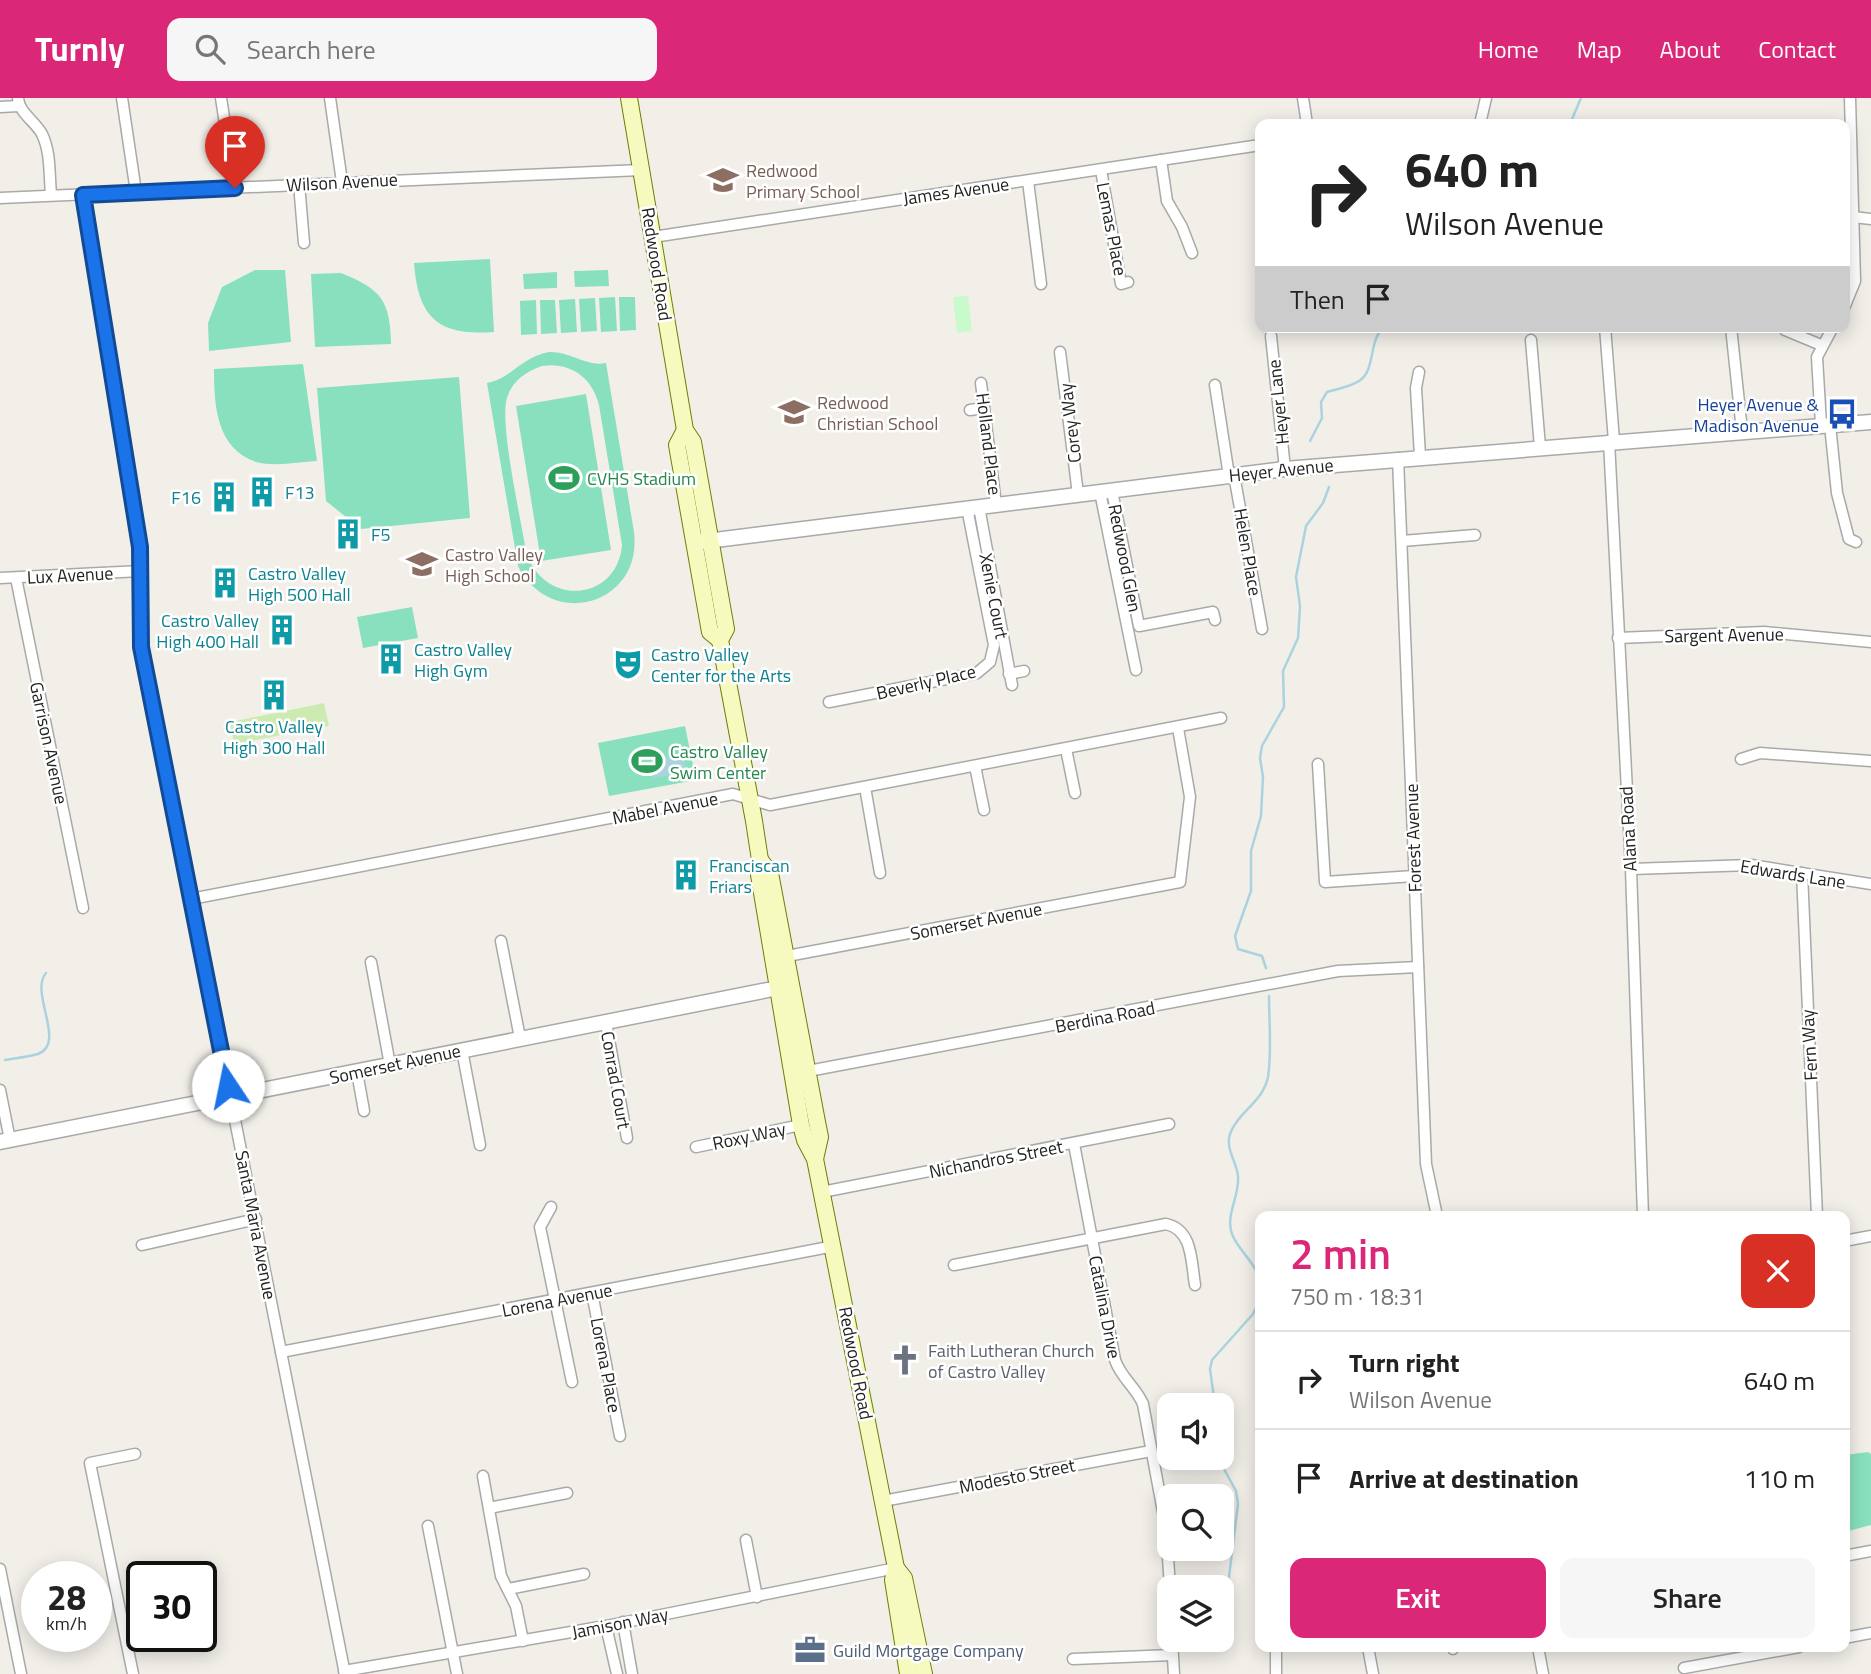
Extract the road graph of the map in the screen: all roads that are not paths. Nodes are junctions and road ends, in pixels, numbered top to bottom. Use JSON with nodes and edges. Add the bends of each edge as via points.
{"nodes":[{"id":1,"x":122,"y":98,"type":"edge"},
{"id":2,"x":221,"y":98,"type":"edge"},
{"id":3,"x":330,"y":98,"type":"edge"},
{"id":4,"x":629,"y":98,"type":"edge"},
{"id":5,"x":1303,"y":98,"type":"edge"},
{"id":6,"x":1486,"y":98,"type":"edge"},
{"id":7,"x":1850,"y":98,"type":"edge"},
{"id":8,"x":19,"y":102,"type":"edge"},
{"id":9,"x":0,"y":107,"type":"edge"},
{"id":10,"x":1306,"y":119,"type":"edge"},
{"id":11,"x":1481,"y":119,"type":"edge"},
{"id":12,"x":1850,"y":119,"type":"edge"},
{"id":13,"x":1255,"y":146,"type":"edge"},
{"id":14,"x":1161,"y":160,"type":"junction"},
{"id":15,"x":641,"y":170,"type":"junction"},
{"id":16,"x":1101,"y":170,"type":"junction"},
{"id":17,"x":1028,"y":181,"type":"junction"},
{"id":18,"x":342,"y":182,"type":"junction"},
{"id":19,"x":299,"y":184,"type":"junction"},
{"id":20,"x":235,"y":188,"type":"junction"},
{"id":21,"x":136,"y":192,"type":"junction"},
{"id":22,"x":51,"y":194,"type":"junction"},
{"id":23,"x":83,"y":195,"type":"junction"},
{"id":24,"x":0,"y":198,"type":"edge"},
{"id":25,"x":1850,"y":216,"type":"edge"},
{"id":26,"x":1871,"y":219,"type":"edge"},
{"id":27,"x":1850,"y":228,"type":"edge"},
{"id":28,"x":653,"y":237,"type":"junction"},
{"id":29,"x":304,"y":243,"type":"dead end"},
{"id":30,"x":1192,"y":253,"type":"dead end"},
{"id":31,"x":1128,"y":282,"type":"dead end"},
{"id":32,"x":1041,"y":284,"type":"dead end"},
{"id":33,"x":1850,"y":297,"type":"edge"},
{"id":34,"x":1605,"y":333,"type":"edge"},
{"id":35,"x":1732,"y":333,"type":"edge"},
{"id":36,"x":1791,"y":333,"type":"edge"},
{"id":37,"x":1829,"y":333,"type":"edge"},
{"id":38,"x":1271,"y":336,"type":"dead end"},
{"id":39,"x":1531,"y":340,"type":"dead end"},
{"id":40,"x":1821,"y":345,"type":"junction"},
{"id":41,"x":1060,"y":352,"type":"dead end"},
{"id":42,"x":1419,"y":372,"type":"dead end"},
{"id":43,"x":981,"y":383,"type":"dead end"},
{"id":44,"x":1215,"y":385,"type":"dead end"},
{"id":45,"x":997,"y":404,"type":"dead end"},
{"id":46,"x":984,"y":407,"type":"junction"},
{"id":47,"x":970,"y":410,"type":"dead end"},
{"id":48,"x":1871,"y":422,"type":"edge"},
{"id":49,"x":1826,"y":425,"type":"junction"},
{"id":50,"x":1742,"y":431,"type":"junction"},
{"id":51,"x":1611,"y":441,"type":"junction"},
{"id":52,"x":1539,"y":447,"type":"junction"},
{"id":53,"x":1420,"y":456,"type":"junction"},
{"id":54,"x":1398,"y":458,"type":"junction"},
{"id":55,"x":1285,"y":468,"type":"junction"},
{"id":56,"x":1231,"y":475,"type":"junction"},
{"id":57,"x":1106,"y":491,"type":"junction"},
{"id":58,"x":1078,"y":494,"type":"junction"},
{"id":59,"x":996,"y":505,"type":"junction"},
{"id":60,"x":973,"y":507,"type":"junction"},
{"id":61,"x":1475,"y":535,"type":"dead end"},
{"id":62,"x":1402,"y":541,"type":"junction"},
{"id":63,"x":702,"y":542,"type":"junction"},
{"id":64,"x":1856,"y":542,"type":"dead end"},
{"id":65,"x":141,"y":570,"type":"junction"},
{"id":66,"x":0,"y":578,"type":"edge"},
{"id":67,"x":16,"y":578,"type":"junction"},
{"id":68,"x":1215,"y":620,"type":"dead end"},
{"id":69,"x":1262,"y":629,"type":"dead end"},
{"id":70,"x":1618,"y":638,"type":"junction"},
{"id":71,"x":1871,"y":642,"type":"edge"},
{"id":72,"x":1136,"y":670,"type":"dead end"},
{"id":73,"x":1024,"y":671,"type":"dead end"},
{"id":74,"x":830,"y":702,"type":"dead end"},
{"id":75,"x":1221,"y":718,"type":"dead end"},
{"id":76,"x":1178,"y":728,"type":"junction"},
{"id":77,"x":1066,"y":749,"type":"junction"},
{"id":78,"x":1741,"y":759,"type":"dead end"},
{"id":79,"x":1871,"y":761,"type":"edge"},
{"id":80,"x":1318,"y":764,"type":"dead end"},
{"id":81,"x":975,"y":766,"type":"junction"},
{"id":82,"x":865,"y":787,"type":"junction"},
{"id":83,"x":1075,"y":793,"type":"dead end"},
{"id":84,"x":751,"y":799,"type":"junction"},
{"id":85,"x":984,"y":810,"type":"dead end"},
{"id":86,"x":1630,"y":869,"type":"junction"},
{"id":87,"x":880,"y":873,"type":"dead end"},
{"id":88,"x":1802,"y":873,"type":"junction"},
{"id":89,"x":1414,"y":876,"type":"junction"},
{"id":90,"x":1871,"y":884,"type":"edge"},
{"id":91,"x":191,"y":899,"type":"junction"},
{"id":92,"x":83,"y":908,"type":"dead end"},
{"id":93,"x":501,"y":941,"type":"dead end"},
{"id":94,"x":779,"y":958,"type":"junction"},
{"id":95,"x":371,"y":962,"type":"dead end"},
{"id":96,"x":1418,"y":967,"type":"junction"},
{"id":97,"x":783,"y":987,"type":"junction"},
{"id":98,"x":606,"y":1023,"type":"junction"},
{"id":99,"x":520,"y":1038,"type":"junction"},
{"id":100,"x":462,"y":1050,"type":"junction"},
{"id":101,"x":390,"y":1065,"type":"junction"},
{"id":102,"x":357,"y":1072,"type":"junction"},
{"id":103,"x":800,"y":1072,"type":"junction"},
{"id":104,"x":0,"y":1090,"type":"edge"},
{"id":105,"x":230,"y":1096,"type":"junction"},
{"id":106,"x":365,"y":1111,"type":"dead end"},
{"id":107,"x":1170,"y":1124,"type":"dead end"},
{"id":108,"x":801,"y":1125,"type":"junction"},
{"id":109,"x":627,"y":1138,"type":"dead end"},
{"id":110,"x":5,"y":1141,"type":"edge"},
{"id":111,"x":1074,"y":1144,"type":"junction"},
{"id":112,"x":480,"y":1145,"type":"dead end"},
{"id":113,"x":696,"y":1147,"type":"dead end"},
{"id":114,"x":815,"y":1159,"type":"junction"},
{"id":115,"x":822,"y":1192,"type":"junction"},
{"id":116,"x":551,"y":1207,"type":"dead end"},
{"id":117,"x":1436,"y":1211,"type":"edge"},
{"id":118,"x":1643,"y":1211,"type":"edge"},
{"id":119,"x":1817,"y":1211,"type":"edge"},
{"id":120,"x":256,"y":1219,"type":"junction"},
{"id":121,"x":1871,"y":1236,"type":"edge"},
{"id":122,"x":1091,"y":1238,"type":"junction"},
{"id":123,"x":1850,"y":1240,"type":"edge"},
{"id":124,"x":142,"y":1245,"type":"dead end"},
{"id":125,"x":834,"y":1247,"type":"junction"},
{"id":126,"x":954,"y":1265,"type":"dead end"},
{"id":127,"x":1195,"y":1285,"type":"dead end"},
{"id":128,"x":592,"y":1293,"type":"junction"},
{"id":129,"x":554,"y":1301,"type":"junction"},
{"id":130,"x":281,"y":1352,"type":"junction"},
{"id":131,"x":572,"y":1381,"type":"dead end"},
{"id":132,"x":620,"y":1436,"type":"dead end"},
{"id":133,"x":1151,"y":1451,"type":"junction"},
{"id":134,"x":135,"y":1454,"type":"dead end"},
{"id":135,"x":483,"y":1476,"type":"dead end"},
{"id":136,"x":567,"y":1493,"type":"dead end"},
{"id":137,"x":883,"y":1502,"type":"junction"},
{"id":138,"x":489,"y":1508,"type":"junction"},
{"id":139,"x":428,"y":1527,"type":"dead end"},
{"id":140,"x":746,"y":1540,"type":"dead end"},
{"id":141,"x":1871,"y":1551,"type":"edge"},
{"id":142,"x":1850,"y":1555,"type":"edge"},
{"id":143,"x":896,"y":1568,"type":"junction"},
{"id":144,"x":0,"y":1569,"type":"edge"},
{"id":145,"x":584,"y":1574,"type":"dead end"},
{"id":146,"x":1169,"y":1575,"type":"edge"},
{"id":147,"x":508,"y":1589,"type":"junction"},
{"id":148,"x":757,"y":1597,"type":"junction"},
{"id":149,"x":623,"y":1622,"type":"junction"},
{"id":150,"x":606,"y":1626,"type":"junction"},
{"id":151,"x":1871,"y":1633,"type":"edge"},
{"id":152,"x":1850,"y":1637,"type":"edge"},
{"id":153,"x":523,"y":1641,"type":"junction"},
{"id":154,"x":453,"y":1650,"type":"junction"},
{"id":155,"x":1276,"y":1652,"type":"edge"},
{"id":156,"x":1369,"y":1652,"type":"edge"},
{"id":157,"x":1539,"y":1652,"type":"edge"},
{"id":158,"x":1772,"y":1652,"type":"edge"},
{"id":159,"x":1172,"y":1655,"type":"joint"},
{"id":160,"x":1073,"y":1658,"type":"dead end"},
{"id":161,"x":1684,"y":1668,"type":"dead end"},
{"id":162,"x":344,"y":1672,"type":"edge"},
{"id":163,"x":21,"y":1674,"type":"edge"},
{"id":164,"x":133,"y":1674,"type":"edge"},
{"id":165,"x":457,"y":1674,"type":"edge"},
{"id":166,"x":617,"y":1674,"type":"edge"},
{"id":167,"x":632,"y":1674,"type":"edge"},
{"id":168,"x":908,"y":1674,"type":"edge"},
{"id":169,"x":924,"y":1674,"type":"edge"},
{"id":170,"x":1174,"y":1674,"type":"edge"},
{"id":171,"x":1276,"y":1674,"type":"edge"},
{"id":172,"x":1373,"y":1674,"type":"edge"},
{"id":173,"x":1543,"y":1674,"type":"edge"}],
"edges":[{"from":1,"to":21,"type":"street"},
{"from":2,"to":20,"type":"street"},
{"from":3,"to":18,"type":"street"},
{"from":4,"to":15,"type":"main road","name":"Redwood Road"},
{"from":5,"to":10,"type":"street"},
{"from":6,"to":11,"type":"street"},
{"from":7,"to":12,"type":"street"},
{"from":8,"to":9,"type":"street"},
{"from":8,"to":22,"type":"street","via":[[46,145]]},
{"from":13,"to":14,"type":"street","name":"James Avenue"},
{"from":14,"to":16,"type":"street","name":"James Avenue"},
{"from":14,"to":30,"type":"street","via":[[1167,201]]},
{"from":15,"to":18,"type":"street","name":"Wilson Avenue"},
{"from":15,"to":28,"type":"main road","name":"Redwood Road"},
{"from":16,"to":17,"type":"street","name":"James Avenue"},
{"from":16,"to":31,"type":"street","name":"Lemas Place","via":[[1121,284]]},
{"from":17,"to":28,"type":"street","name":"James Avenue"},
{"from":17,"to":32,"type":"street"},
{"from":18,"to":19,"type":"street","name":"Wilson Avenue"},
{"from":19,"to":20,"type":"street","name":"Wilson Avenue"},
{"from":19,"to":29,"type":"street"},
{"from":20,"to":21,"type":"street","name":"Wilson Avenue"},
{"from":21,"to":23,"type":"street","name":"Wilson Avenue"},
{"from":22,"to":23,"type":"street","name":"Wilson Avenue"},
{"from":22,"to":24,"type":"street","name":"Wilson Avenue"},
{"from":23,"to":65,"type":"street","name":"Santa Maria Avenue","via":[[127,453]]},
{"from":25,"to":26,"type":"street"},
{"from":27,"to":33,"type":"street","via":[[1855,287]]},
{"from":28,"to":63,"type":"main road","name":"Redwood Road","via":[[685,430],[677,445]]},
{"from":34,"to":51,"type":"street","name":"Alana Road"},
{"from":35,"to":50,"type":"street"},
{"from":36,"to":40,"type":"street"},
{"from":37,"to":40,"type":"street"},
{"from":38,"to":55,"type":"street","name":"Heyer Lane"},
{"from":39,"to":52,"type":"street"},
{"from":40,"to":49,"type":"street","via":[[1817,364]]},
{"from":41,"to":58,"type":"street","name":"Corey Way"},
{"from":42,"to":53,"type":"street"},
{"from":43,"to":46,"type":"street","name":"Holland Place"},
{"from":44,"to":56,"type":"street","name":"Helen Place"},
{"from":45,"to":46,"type":"street"},
{"from":46,"to":47,"type":"street"},
{"from":46,"to":59,"type":"street","name":"Holland Place"},
{"from":48,"to":49,"type":"street","name":"Heyer Avenue"},
{"from":49,"to":50,"type":"street","name":"Heyer Avenue"},
{"from":49,"to":64,"type":"street","via":[[1836,493],[1849,539]]},
{"from":50,"to":51,"type":"street","name":"Heyer Avenue"},
{"from":51,"to":52,"type":"street","name":"Heyer Avenue"},
{"from":51,"to":70,"type":"street","name":"Alana Road"},
{"from":52,"to":53,"type":"street","name":"Heyer Avenue"},
{"from":53,"to":54,"type":"street","name":"Heyer Avenue"},
{"from":54,"to":55,"type":"street","name":"Heyer Avenue"},
{"from":54,"to":62,"type":"street","name":"Forest Avenue"},
{"from":55,"to":56,"type":"street","name":"Heyer Avenue"},
{"from":56,"to":57,"type":"street","name":"Heyer Avenue"},
{"from":56,"to":69,"type":"street","name":"Helen Place"},
{"from":57,"to":58,"type":"street","name":"Heyer Avenue"},
{"from":57,"to":68,"type":"street","name":"Redwood Glen","via":[[1139,626],[1213,612]]},
{"from":57,"to":72,"type":"street"},
{"from":58,"to":59,"type":"street","name":"Heyer Avenue"},
{"from":59,"to":60,"type":"street","name":"Heyer Avenue"},
{"from":60,"to":63,"type":"street","name":"Heyer Avenue"},
{"from":60,"to":73,"type":"street","name":"Xenie Court","via":[[1011,680]]},
{"from":60,"to":74,"type":"street","name":"Beverly Place","via":[[994,645],[990,662],[977,673]]},
{"from":61,"to":62,"type":"street"},
{"from":62,"to":89,"type":"street","name":"Forest Avenue"},
{"from":63,"to":84,"type":"main road","name":"Redwood Road","via":[[710,632],[720,640]]},
{"from":65,"to":67,"type":"street","name":"Lux Avenue"},
{"from":65,"to":91,"type":"street","name":"Santa Maria Avenue","via":[[141,647]]},
{"from":66,"to":67,"type":"street","name":"Lux Avenue"},
{"from":67,"to":92,"type":"street","name":"Garrison Avenue"},
{"from":70,"to":71,"type":"street","name":"Sargent Avenue","via":[[1764,632]]},
{"from":70,"to":86,"type":"street","name":"Alana Road"},
{"from":75,"to":76,"type":"street","name":"Mabel Avenue"},
{"from":76,"to":77,"type":"street","name":"Mabel Avenue"},
{"from":76,"to":94,"type":"street","name":"Somerset Avenue","via":[[1189,797],[1180,882]]},
{"from":77,"to":81,"type":"street","name":"Mabel Avenue"},
{"from":77,"to":83,"type":"street"},
{"from":78,"to":79,"type":"street","via":[[1760,753]]},
{"from":80,"to":89,"type":"street","via":[[1325,882]]},
{"from":81,"to":82,"type":"street","name":"Mabel Avenue"},
{"from":81,"to":85,"type":"street"},
{"from":82,"to":84,"type":"street","name":"Mabel Avenue","via":[[770,804]]},
{"from":82,"to":87,"type":"street"},
{"from":84,"to":91,"type":"street","name":"Mabel Avenue","via":[[733,794]]},
{"from":84,"to":94,"type":"main road","name":"Redwood Road","via":[[760,860],[770,873]]},
{"from":86,"to":88,"type":"street","name":"Edwards Lane","via":[[1728,864]]},
{"from":86,"to":118,"type":"street","name":"Alana Road"},
{"from":88,"to":90,"type":"street","name":"Edwards Lane"},
{"from":88,"to":119,"type":"street","name":"Fern Way"},
{"from":89,"to":96,"type":"street","name":"Forest Avenue"},
{"from":91,"to":105,"type":"street","name":"Santa Maria Avenue"},
{"from":93,"to":99,"type":"street"},
{"from":94,"to":97,"type":"main road","name":"Redwood Road"},
{"from":95,"to":101,"type":"street"},
{"from":96,"to":103,"type":"street","name":"Berdina Road","via":[[1338,971]]},
{"from":96,"to":117,"type":"street","name":"Forest Avenue","via":[[1426,1164]]},
{"from":97,"to":98,"type":"street","name":"Somerset Avenue"},
{"from":97,"to":103,"type":"main road","name":"Redwood Road"},
{"from":98,"to":99,"type":"street","name":"Somerset Avenue"},
{"from":98,"to":109,"type":"street","name":"Conrad Court"},
{"from":99,"to":100,"type":"street","name":"Somerset Avenue"},
{"from":100,"to":101,"type":"street","name":"Somerset Avenue"},
{"from":100,"to":112,"type":"street"},
{"from":101,"to":102,"type":"street","name":"Somerset Avenue"},
{"from":102,"to":105,"type":"street","name":"Somerset Avenue"},
{"from":102,"to":106,"type":"street"},
{"from":103,"to":108,"type":"main road","name":"Redwood Road"},
{"from":103,"to":114,"type":"main road","name":"Redwood Road","via":[[820,1137]]},
{"from":104,"to":110,"type":"street"},
{"from":105,"to":110,"type":"street","name":"Somerset Avenue"},
{"from":105,"to":120,"type":"street","name":"Santa Maria Avenue"},
{"from":107,"to":111,"type":"street","name":"Nichandros Street"},
{"from":108,"to":113,"type":"street","name":"Roxy Way"},
{"from":108,"to":114,"type":"main road","name":"Redwood Road"},
{"from":111,"to":115,"type":"street","name":"Nichandros Street"},
{"from":111,"to":122,"type":"street","name":"Catalina Drive"},
{"from":114,"to":115,"type":"main road","name":"Redwood Road"},
{"from":115,"to":125,"type":"main road","name":"Redwood Road"},
{"from":116,"to":129,"type":"street","via":[[540,1227]]},
{"from":120,"to":124,"type":"street"},
{"from":120,"to":130,"type":"street","name":"Santa Maria Avenue"},
{"from":121,"to":123,"type":"street"},
{"from":122,"to":126,"type":"street"},
{"from":122,"to":127,"type":"street","via":[[1166,1224],[1177,1226],[1185,1234]]},
{"from":122,"to":133,"type":"street","name":"Catalina Drive","via":[[1115,1360],[1138,1392]]},
{"from":125,"to":128,"type":"street","name":"Lorena Avenue"},
{"from":125,"to":137,"type":"main road","name":"Redwood Road"},
{"from":128,"to":129,"type":"street","name":"Lorena Avenue"},
{"from":128,"to":132,"type":"street","name":"Lorena Place"},
{"from":129,"to":130,"type":"street","name":"Lorena Avenue"},
{"from":129,"to":131,"type":"street"},
{"from":130,"to":162,"type":"street","name":"Santa Maria Avenue"},
{"from":133,"to":137,"type":"street","name":"Modesto Street"},
{"from":133,"to":146,"type":"street","name":"Catalina Drive","via":[[1166,1528]]},
{"from":134,"to":164,"type":"street","via":[[90,1463]]},
{"from":135,"to":138,"type":"street"},
{"from":136,"to":138,"type":"street"},
{"from":137,"to":143,"type":"main road","name":"Redwood Road"},
{"from":138,"to":147,"type":"street","via":[[501,1576]]},
{"from":139,"to":154,"type":"street"},
{"from":140,"to":148,"type":"street"},
{"from":141,"to":142,"type":"street"},
{"from":143,"to":148,"type":"street","name":"Jamison Way"},
{"from":143,"to":168,"type":"main road","name":"Redwood Road"},
{"from":143,"to":169,"type":"main road","name":"Redwood Road","via":[[904,1578]]},
{"from":144,"to":163,"type":"street"},
{"from":145,"to":147,"type":"street"},
{"from":147,"to":153,"type":"street"},
{"from":148,"to":149,"type":"street","name":"Jamison Way"},
{"from":149,"to":150,"type":"street","name":"Jamison Way"},
{"from":149,"to":167,"type":"street"},
{"from":150,"to":153,"type":"street","name":"Jamison Way"},
{"from":150,"to":166,"type":"street"},
{"from":151,"to":152,"type":"street"},
{"from":153,"to":154,"type":"street","name":"Jamison Way"},
{"from":154,"to":162,"type":"street","name":"Jamison Way"},
{"from":154,"to":165,"type":"street"},
{"from":155,"to":171,"type":"street"},
{"from":156,"to":172,"type":"street"},
{"from":157,"to":173,"type":"street"},
{"from":158,"to":161,"type":"street"},
{"from":159,"to":160,"type":"street"},
{"from":159,"to":170,"type":"street"}]}
